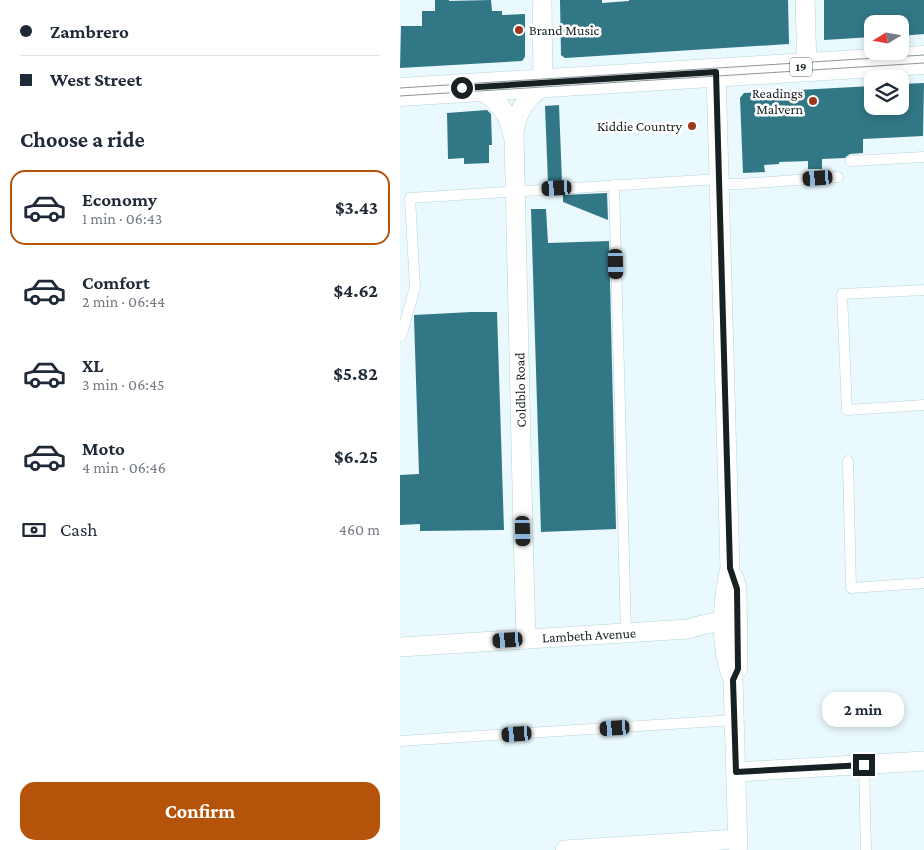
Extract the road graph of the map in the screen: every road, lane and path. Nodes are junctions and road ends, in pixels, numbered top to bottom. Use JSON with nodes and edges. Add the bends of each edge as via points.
{"nodes":[{"id":1,"x":542,"y":0,"type":"edge"},
{"id":2,"x":806,"y":0,"type":"edge"},
{"id":3,"x":924,"y":60,"type":"edge"},
{"id":4,"x":807,"y":67,"type":"junction"},
{"id":5,"x":716,"y":72,"type":"junction"},
{"id":6,"x":552,"y":82,"type":"junction"},
{"id":7,"x":467,"y":87,"type":"junction"},
{"id":8,"x":400,"y":92,"type":"edge"},
{"id":9,"x":514,"y":142,"type":"junction"},
{"id":10,"x":924,"y":158,"type":"edge"},
{"id":11,"x":851,"y":161,"type":"dead end"},
{"id":12,"x":838,"y":177,"type":"dead end"},
{"id":13,"x":719,"y":182,"type":"junction"},
{"id":14,"x":614,"y":185,"type":"junction"},
{"id":15,"x":516,"y":191,"type":"junction"},
{"id":16,"x":924,"y":290,"type":"edge"},
{"id":17,"x":401,"y":336,"type":"edge"},
{"id":18,"x":924,"y":405,"type":"edge"},
{"id":19,"x":848,"y":461,"type":"dead end"},
{"id":20,"x":924,"y":583,"type":"edge"},
{"id":21,"x":731,"y":626,"type":"junction"},
{"id":22,"x":626,"y":633,"type":"junction"},
{"id":23,"x":526,"y":639,"type":"junction"},
{"id":24,"x":400,"y":647,"type":"edge"},
{"id":25,"x":734,"y":720,"type":"junction"},
{"id":26,"x":400,"y":741,"type":"edge"},
{"id":27,"x":924,"y":761,"type":"edge"},
{"id":28,"x":864,"y":765,"type":"junction"},
{"id":29,"x":736,"y":772,"type":"junction"},
{"id":30,"x":738,"y":844,"type":"edge"},
{"id":31,"x":565,"y":850,"type":"edge"},
{"id":32,"x":866,"y":850,"type":"edge"}],
"edges":[{"from":1,"to":6,"type":"street"},
{"from":2,"to":4,"type":"street"},
{"from":3,"to":4,"type":"main road","number":"19"},
{"from":4,"to":5,"type":"main road","number":"19"},
{"from":5,"to":6,"type":"main road","number":"19"},
{"from":5,"to":13,"type":"street"},
{"from":6,"to":7,"type":"main road","number":"19"},
{"from":6,"to":9,"type":"street","name":"Coldblo Road","via":[[527,100],[516,123]]},
{"from":7,"to":8,"type":"main road","number":"19"},
{"from":7,"to":9,"type":"street","name":"Coldblo Road","via":[[483,92],[498,103],[511,124]]},
{"from":9,"to":15,"type":"street","name":"Coldblo Road"},
{"from":10,"to":11,"type":"lane"},
{"from":12,"to":13,"type":"lane","via":[[741,184]]},
{"from":13,"to":14,"type":"lane"},
{"from":13,"to":21,"type":"street","via":[[730,568],[725,588]]},
{"from":14,"to":15,"type":"lane"},
{"from":14,"to":22,"type":"lane"},
{"from":15,"to":17,"type":"lane","via":[[410,198],[415,288]]},
{"from":15,"to":23,"type":"street","name":"Coldblo Road"},
{"from":16,"to":18,"type":"lane","via":[[842,294],[848,410]]},
{"from":19,"to":20,"type":"lane","via":[[851,588]]},
{"from":21,"to":22,"type":"street","name":"Lambeth Avenue","via":[[703,632],[688,629]]},
{"from":21,"to":25,"type":"street","via":[[738,669],[733,680]]},
{"from":22,"to":23,"type":"street","name":"Lambeth Avenue"},
{"from":23,"to":24,"type":"street","name":"Lambeth Avenue"},
{"from":25,"to":26,"type":"lane"},
{"from":25,"to":29,"type":"street"},
{"from":27,"to":28,"type":"street"},
{"from":28,"to":29,"type":"street"},
{"from":28,"to":32,"type":"lane"},
{"from":29,"to":30,"type":"street"},
{"from":30,"to":31,"type":"street"}]}
